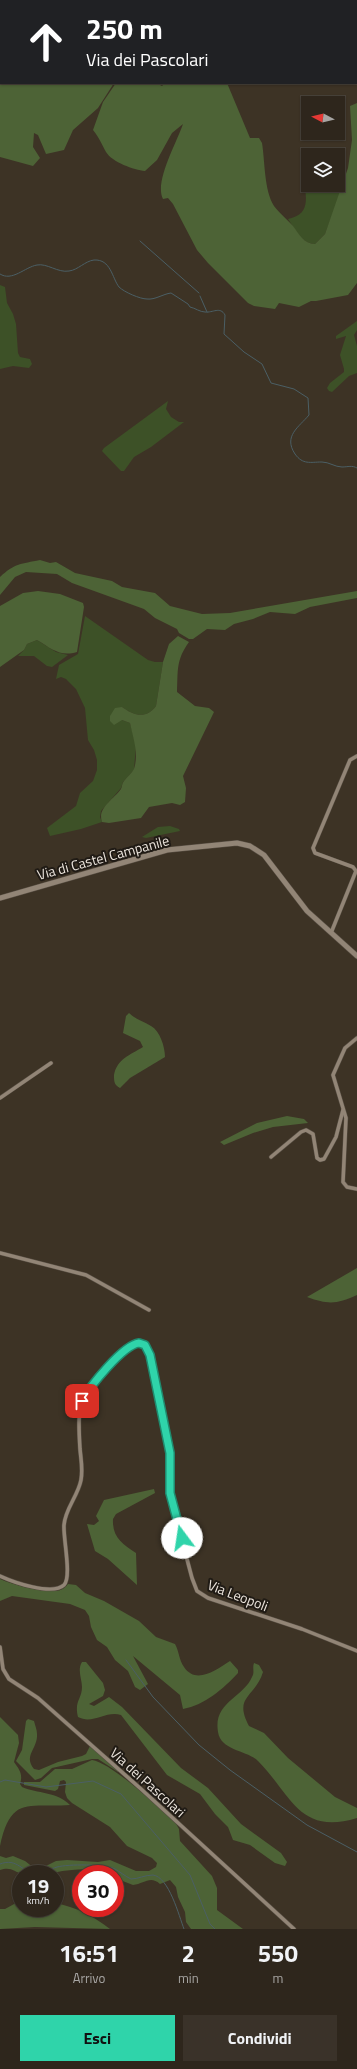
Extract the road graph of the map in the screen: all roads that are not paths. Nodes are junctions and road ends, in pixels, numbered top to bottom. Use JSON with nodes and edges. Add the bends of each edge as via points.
{"nodes":[{"id":1,"x":357,"y":756,"type":"edge"},
{"id":2,"x":0,"y":898,"type":"edge"},
{"id":3,"x":331,"y":933,"type":"junction"},
{"id":4,"x":357,"y":956,"type":"edge"},
{"id":5,"x":357,"y":1038,"type":"edge"},
{"id":6,"x":51,"y":1063,"type":"dead end"},
{"id":7,"x":0,"y":1098,"type":"edge"},
{"id":8,"x":343,"y":1105,"type":"junction"},
{"id":9,"x":270,"y":1157,"type":"dead end"},
{"id":10,"x":357,"y":1189,"type":"edge"},
{"id":11,"x":0,"y":1253,"type":"edge"},
{"id":12,"x":149,"y":1310,"type":"dead end"},
{"id":13,"x":0,"y":1576,"type":"edge"},
{"id":14,"x":0,"y":1648,"type":"edge"},
{"id":15,"x":357,"y":1651,"type":"edge"},
{"id":16,"x":294,"y":1929,"type":"edge"}],
"edges":[{"from":1,"to":3,"type":"street","via":[[350,760],[313,848],[316,853],[353,867],[356,871]]},
{"from":2,"to":3,"type":"street","name":"Via di Castel Campanile","via":[[152,853],[212,844],[239,844],[252,847],[264,855],[303,906]]},
{"from":3,"to":4,"type":"street","name":"Via di Castel Campanile"},
{"from":5,"to":8,"type":"street","via":[[347,1046],[334,1072],[334,1083]]},
{"from":6,"to":7,"type":"street"},
{"from":8,"to":9,"type":"street","via":[[338,1130],[324,1159],[317,1158],[313,1134],[306,1130]]},
{"from":8,"to":10,"type":"street","via":[[347,1127],[343,1180],[347,1187]]},
{"from":11,"to":12,"type":"street","via":[[86,1275]]},
{"from":13,"to":15,"type":"street","name":"Via Leopoli","via":[[50,1590],[60,1587],[67,1581],[64,1522],[80,1486],[80,1407],[94,1381],[134,1344],[141,1343],[147,1348],[162,1409],[172,1463],[171,1499],[197,1591],[214,1601],[302,1629]]},
{"from":14,"to":16,"type":"street","name":"Via dei Pascolari","via":[[3,1668],[9,1679],[44,1703],[141,1788]]}]}
